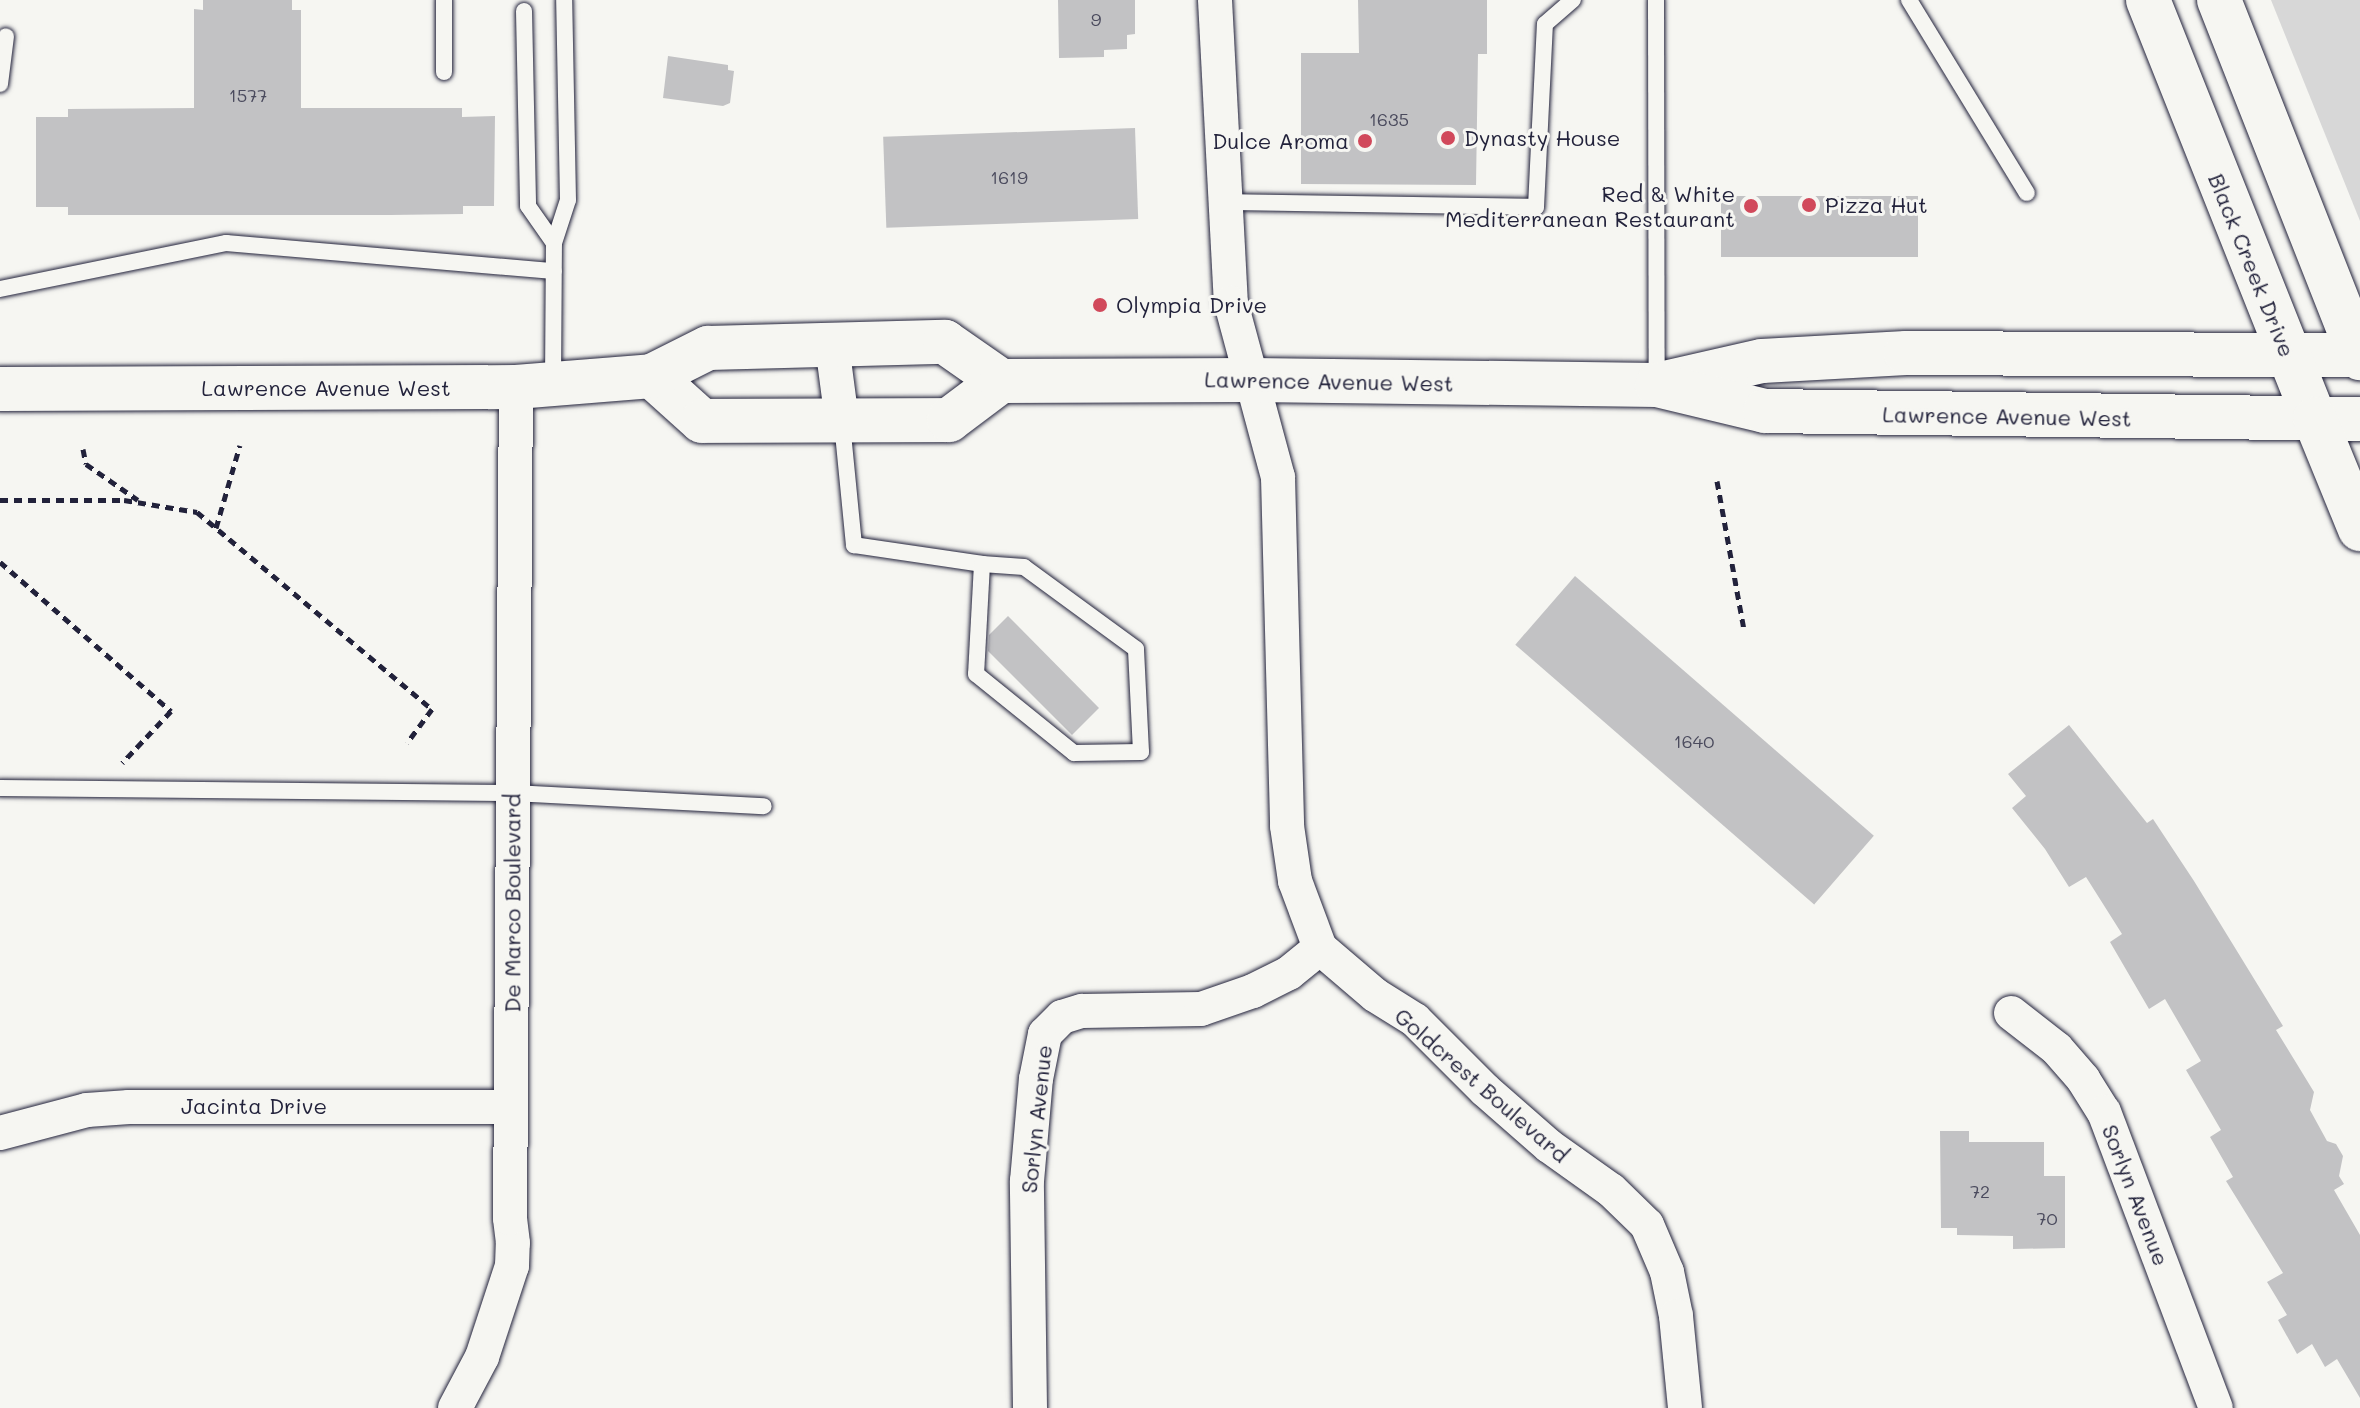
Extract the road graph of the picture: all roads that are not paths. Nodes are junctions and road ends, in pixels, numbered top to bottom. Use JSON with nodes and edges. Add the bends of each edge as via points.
{"nodes":[{"id":1,"x":444,"y":0,"type":"edge"},
{"id":2,"x":564,"y":0,"type":"edge"},
{"id":3,"x":1215,"y":0,"type":"edge"},
{"id":4,"x":1573,"y":0,"type":"edge"},
{"id":5,"x":1656,"y":0,"type":"edge"},
{"id":6,"x":1909,"y":0,"type":"edge"},
{"id":7,"x":2148,"y":0,"type":"edge"},
{"id":8,"x":2219,"y":0,"type":"edge"},
{"id":9,"x":524,"y":11,"type":"dead end"},
{"id":10,"x":6,"y":36,"type":"dead end"},
{"id":11,"x":444,"y":72,"type":"dead end"},
{"id":12,"x":0,"y":84,"type":"edge"},
{"id":13,"x":2027,"y":193,"type":"dead end"},
{"id":14,"x":1225,"y":202,"type":"junction"},
{"id":15,"x":554,"y":243,"type":"junction"},
{"id":16,"x":554,"y":271,"type":"junction"},
{"id":17,"x":0,"y":289,"type":"edge"},
{"id":18,"x":832,"y":345,"type":"junction"},
{"id":19,"x":2287,"y":354,"type":"junction"},
{"id":20,"x":2359,"y":356,"type":"edge"},
{"id":21,"x":652,"y":376,"type":"junction"},
{"id":22,"x":1253,"y":380,"type":"junction"},
{"id":23,"x":1001,"y":381,"type":"junction"},
{"id":24,"x":535,"y":385,"type":"junction"},
{"id":25,"x":1657,"y":385,"type":"junction"},
{"id":26,"x":0,"y":389,"type":"edge"},
{"id":27,"x":2315,"y":419,"type":"junction"},
{"id":28,"x":2360,"y":419,"type":"edge"},
{"id":29,"x":842,"y":421,"type":"junction"},
{"id":30,"x":2360,"y":529,"type":"edge"},
{"id":31,"x":982,"y":564,"type":"junction"},
{"id":32,"x":0,"y":788,"type":"edge"},
{"id":33,"x":513,"y":793,"type":"junction"},
{"id":34,"x":764,"y":806,"type":"dead end"},
{"id":35,"x":1320,"y":948,"type":"junction"},
{"id":36,"x":2011,"y":1013,"type":"dead end"},
{"id":37,"x":511,"y":1107,"type":"junction"},
{"id":38,"x":0,"y":1133,"type":"edge"},
{"id":39,"x":455,"y":1408,"type":"edge"},
{"id":40,"x":1030,"y":1408,"type":"edge"},
{"id":41,"x":1685,"y":1408,"type":"edge"},
{"id":42,"x":2216,"y":1408,"type":"edge"}],
"edges":[{"from":1,"to":11,"type":"lane"},
{"from":2,"to":15,"type":"lane","via":[[568,200]]},
{"from":3,"to":14,"type":"street"},
{"from":4,"to":14,"type":"lane","via":[[1545,24],[1536,207]]},
{"from":5,"to":25,"type":"lane"},
{"from":6,"to":13,"type":"lane"},
{"from":7,"to":19,"type":"main road","name":"Black Creek Drive"},
{"from":8,"to":20,"type":"main road"},
{"from":9,"to":15,"type":"lane","via":[[528,206]]},
{"from":10,"to":12,"type":"lane"},
{"from":14,"to":22,"type":"street","via":[[1231,303]]},
{"from":15,"to":16,"type":"lane"},
{"from":16,"to":17,"type":"lane","via":[[226,243]]},
{"from":16,"to":24,"type":"lane"},
{"from":18,"to":21,"type":"main road","name":"Lawrence Avenue West","via":[[708,348]]},
{"from":18,"to":23,"type":"main road","name":"Lawrence Avenue West","via":[[945,342]]},
{"from":18,"to":29,"type":"street"},
{"from":19,"to":20,"type":"main road","name":"Lawrence Avenue West"},
{"from":19,"to":25,"type":"main road","name":"Lawrence Avenue West","via":[[1906,353],[1762,361]]},
{"from":19,"to":27,"type":"main road","name":"Black Creek Drive"},
{"from":21,"to":24,"type":"main road","name":"Lawrence Avenue West"},
{"from":21,"to":29,"type":"main road","via":[[702,421]]},
{"from":22,"to":23,"type":"main road","name":"Lawrence Avenue West"},
{"from":22,"to":25,"type":"main road","name":"Lawrence Avenue West"},
{"from":22,"to":35,"type":"street","name":"Goldcrest Boulevard","via":[[1278,477],[1287,826],[1295,881]]},
{"from":23,"to":29,"type":"main road","via":[[949,420]]},
{"from":24,"to":26,"type":"main road","name":"Lawrence Avenue West"},
{"from":24,"to":33,"type":"street","name":"De Marco Boulevard"},
{"from":25,"to":27,"type":"main road","name":"Lawrence Avenue West","via":[[1765,411]]},
{"from":27,"to":28,"type":"main road","name":"Lawrence Avenue West"},
{"from":27,"to":30,"type":"main road","name":"Black Creek Drive"},
{"from":29,"to":31,"type":"lane","via":[[854,545]]},
{"from":31,"to":31,"type":"lane","via":[[976,674],[1074,753],[1141,752],[1136,649],[1024,567]]},
{"from":32,"to":33,"type":"lane"},
{"from":33,"to":34,"type":"lane"},
{"from":33,"to":37,"type":"street","name":"De Marco Boulevard"},
{"from":35,"to":40,"type":"street","name":"Sorlyn Avenue","via":[[1277,979],[1201,1009],[1082,1011],[1062,1017],[1045,1034],[1027,1181]]},
{"from":35,"to":41,"type":"street","name":"Goldcrest Boulevard","via":[[1375,995],[1415,1020],[1549,1146],[1611,1190],[1647,1225],[1670,1287]]},
{"from":36,"to":42,"type":"street","name":"Sorlyn Avenue","via":[[2057,1049],[2104,1112]]},
{"from":37,"to":38,"type":"street","name":"Jacinta Drive","via":[[129,1107],[87,1110]]},
{"from":37,"to":39,"type":"street","name":"De Marco Boulevard","via":[[512,1266],[482,1357]]}]}
